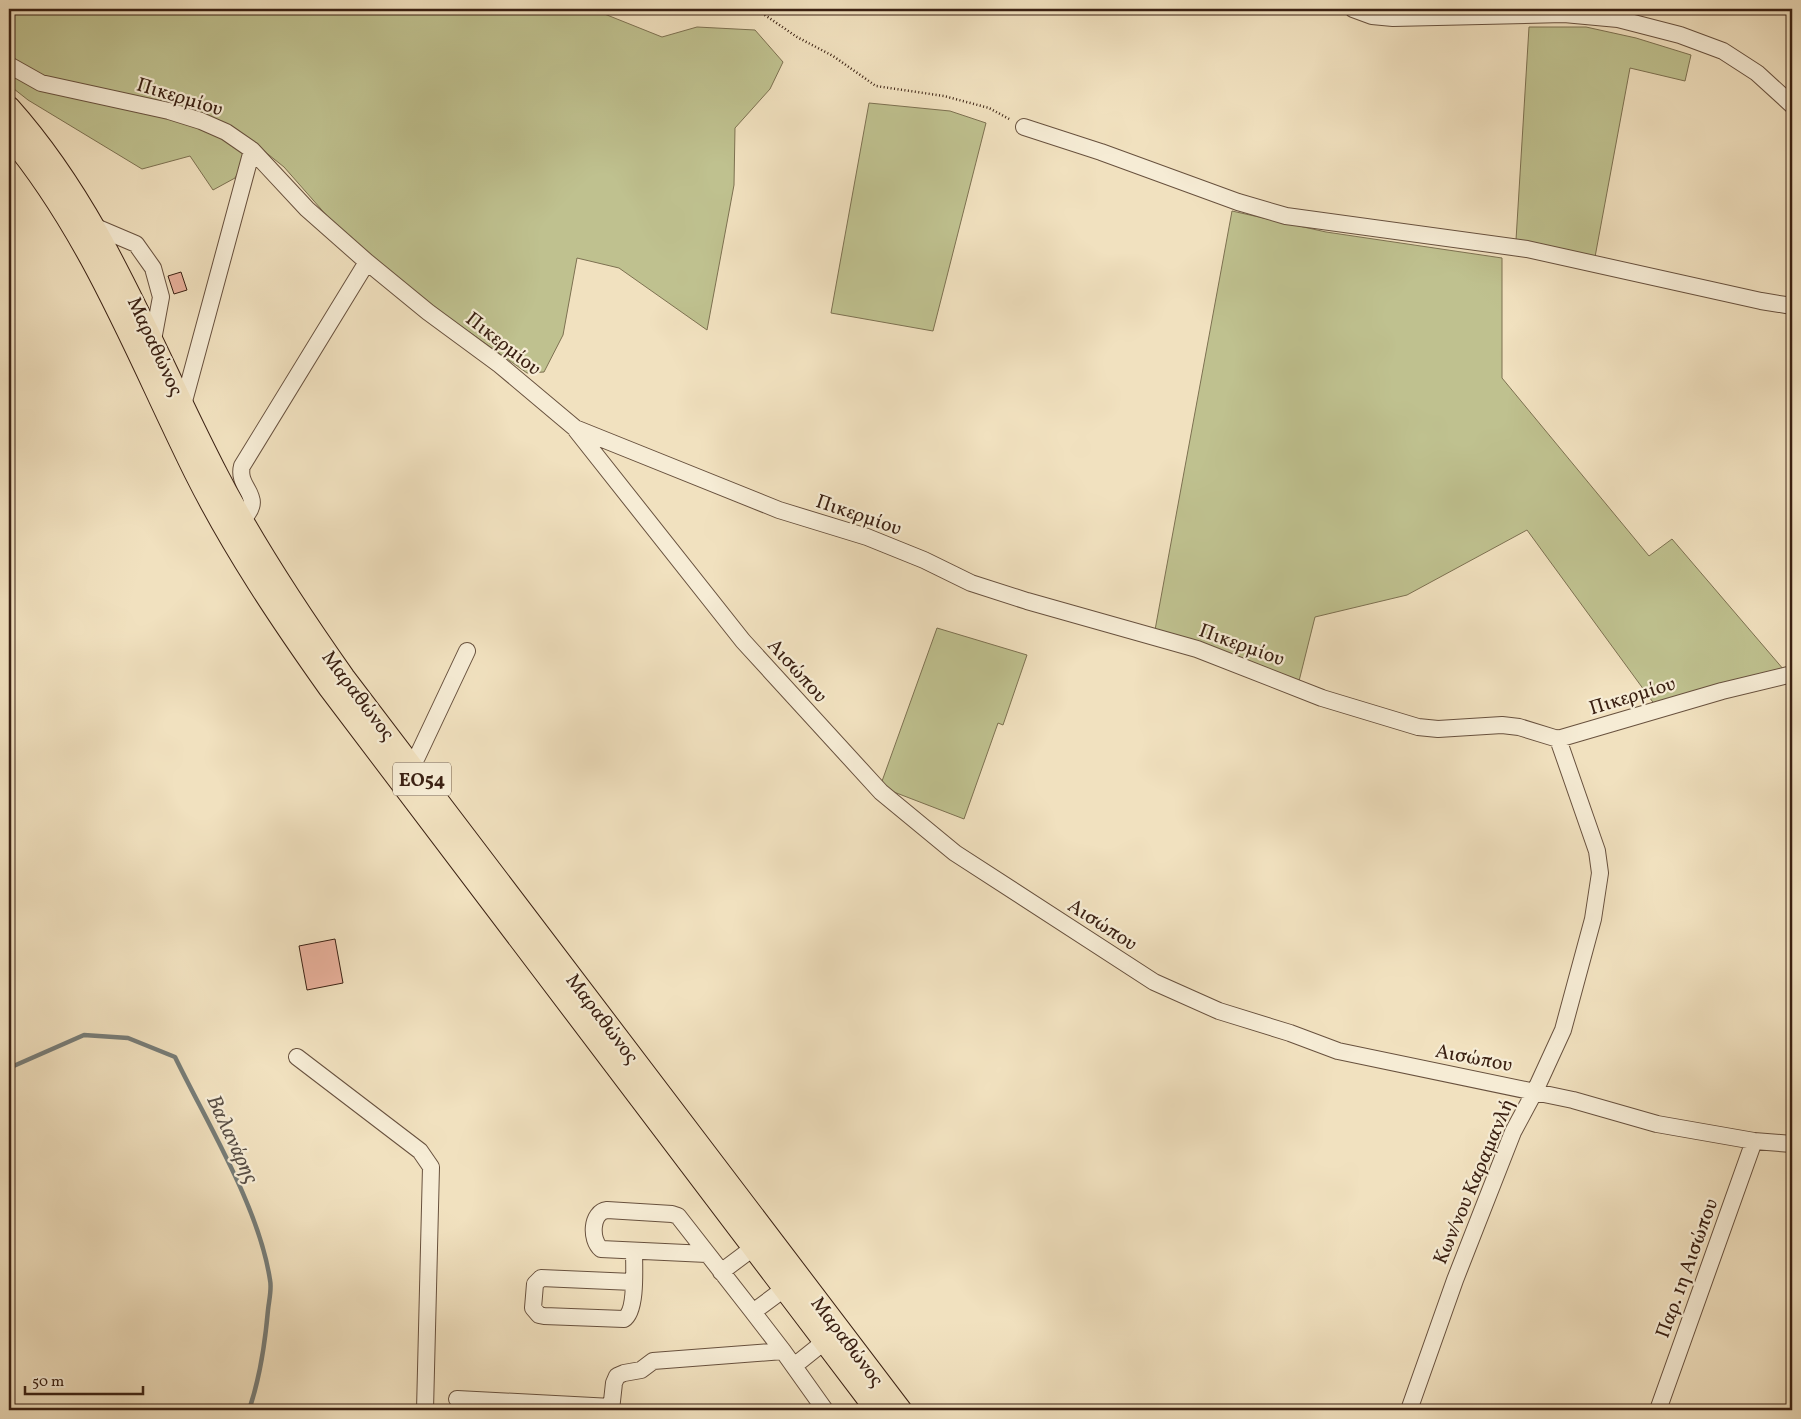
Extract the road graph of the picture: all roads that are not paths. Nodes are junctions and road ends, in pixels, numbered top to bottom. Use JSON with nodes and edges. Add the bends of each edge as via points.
{"nodes":[{"id":1,"x":1353,"y":9,"type":"edge"},
{"id":2,"x":9,"y":65,"type":"edge"},
{"id":3,"x":1792,"y":105,"type":"edge"},
{"id":4,"x":9,"y":107,"type":"edge"},
{"id":5,"x":1024,"y":127,"type":"road end"},
{"id":6,"x":9,"y":136,"type":"edge"},
{"id":7,"x":252,"y":150,"type":"junction"},
{"id":8,"x":96,"y":227,"type":"junction"},
{"id":9,"x":367,"y":262,"type":"junction"},
{"id":10,"x":1792,"y":306,"type":"edge"},
{"id":11,"x":153,"y":340,"type":"junction"},
{"id":12,"x":183,"y":406,"type":"junction"},
{"id":13,"x":575,"y":428,"type":"junction"},
{"id":14,"x":242,"y":520,"type":"junction"},
{"id":15,"x":467,"y":651,"type":"dead end"},
{"id":16,"x":1792,"y":674,"type":"edge"},
{"id":17,"x":1558,"y":739,"type":"junction"},
{"id":18,"x":410,"y":764,"type":"junction"},
{"id":19,"x":297,"y":1057,"type":"dead end"},
{"id":20,"x":1535,"y":1091,"type":"junction"},
{"id":21,"x":1754,"y":1141,"type":"junction"},
{"id":22,"x":1792,"y":1144,"type":"edge"},
{"id":23,"x":753,"y":1248,"type":"junction"},
{"id":24,"x":634,"y":1251,"type":"junction"},
{"id":25,"x":707,"y":1254,"type":"junction"},
{"id":26,"x":722,"y":1272,"type":"junction"},
{"id":27,"x":633,"y":1282,"type":"junction"},
{"id":28,"x":784,"y":1289,"type":"junction"},
{"id":29,"x":753,"y":1312,"type":"junction"},
{"id":30,"x":824,"y":1342,"type":"junction"},
{"id":31,"x":783,"y":1351,"type":"junction"},
{"id":32,"x":794,"y":1366,"type":"junction"},
{"id":33,"x":457,"y":1399,"type":"dead end"},
{"id":34,"x":612,"y":1408,"type":"edge"},
{"id":35,"x":425,"y":1410,"type":"edge"},
{"id":36,"x":825,"y":1410,"type":"edge"},
{"id":37,"x":876,"y":1410,"type":"edge"},
{"id":38,"x":901,"y":1410,"type":"edge"},
{"id":39,"x":1409,"y":1410,"type":"edge"},
{"id":40,"x":1658,"y":1410,"type":"edge"}],
"edges":[{"from":1,"to":3,"type":"street","via":[[1372,16],[1393,18],[1564,14],[1618,19],[1723,51],[1757,73]]},
{"from":2,"to":7,"type":"street","name":"Πικερμίου","via":[[41,83],[201,121],[226,132]]},
{"from":4,"to":8,"type":"main road","name":"Μαραθώνος","number":"ΕΟ54","via":[[52,160]]},
{"from":5,"to":10,"type":"street","via":[[1286,216],[1526,249]]},
{"from":6,"to":23,"type":"main road","name":"Μαραθώνος","number":"ΕΟ54","via":[[51,192],[86,250],[196,476],[242,560],[282,623]]},
{"from":7,"to":9,"type":"street","name":"Πικερμίου","via":[[307,209]]},
{"from":7,"to":12,"type":"street"},
{"from":8,"to":11,"type":"main road","name":"Μαραθώνος","number":"ΕΟ54"},
{"from":8,"to":11,"type":"street","via":[[136,244],[153,268],[161,297]]},
{"from":9,"to":13,"type":"street","name":"Πικερμίου"},
{"from":9,"to":14,"type":"street","via":[[242,466],[242,480],[252,497],[251,509]]},
{"from":11,"to":12,"type":"main road","name":"Μαραθώνος","number":"ΕΟ54"},
{"from":12,"to":14,"type":"main road","name":"Μαραθώνος","number":"ΕΟ54"},
{"from":13,"to":17,"type":"street","name":"Πικερμίου","via":[[779,510],[866,537],[971,583],[1198,649],[1322,698],[1418,727],[1502,725]]},
{"from":13,"to":20,"type":"street","name":"Αισώπου","via":[[743,641],[880,792],[955,853],[1154,982],[1220,1011],[1338,1051]]},
{"from":14,"to":18,"type":"main road","name":"Μαραθώνος","number":"ΕΟ54","via":[[298,611]]},
{"from":15,"to":18,"type":"street","via":[[417,757]]},
{"from":16,"to":17,"type":"street","name":"Πικερμίου","via":[[1713,693]]},
{"from":17,"to":20,"type":"street","name":"Κων/νου Καραμανλή","via":[[1597,851],[1600,873],[1593,919],[1563,1030]]},
{"from":18,"to":38,"type":"main road","name":"Μαραθώνος","number":"ΕΟ54"},
{"from":19,"to":35,"type":"street","via":[[420,1151],[431,1167]]},
{"from":20,"to":21,"type":"street","name":"Αισώπου","via":[[1657,1124]]},
{"from":20,"to":39,"type":"street","name":"Κων/νου Καραμανλή","via":[[1513,1132]]},
{"from":21,"to":22,"type":"street","name":"Αισώπου"},
{"from":21,"to":40,"type":"street","name":"Παρ. 1η Αισώπου"},
{"from":23,"to":26,"type":"street"},
{"from":23,"to":28,"type":"main road","name":"Μαραθώνος","number":"ΕΟ54"},
{"from":24,"to":25,"type":"street"},
{"from":24,"to":25,"type":"street","via":[[606,1250],[598,1246],[594,1238],[598,1213],[607,1210],[676,1215]]},
{"from":24,"to":27,"type":"street"},
{"from":25,"to":26,"type":"street"},
{"from":26,"to":29,"type":"street"},
{"from":27,"to":27,"type":"street","via":[[631,1313],[624,1319],[544,1316],[533,1308],[535,1284],[541,1278]]},
{"from":28,"to":29,"type":"street"},
{"from":28,"to":30,"type":"main road","name":"Μαραθώνος","number":"ΕΟ54"},
{"from":29,"to":31,"type":"street"},
{"from":30,"to":32,"type":"street"},
{"from":30,"to":37,"type":"main road","name":"Μαραθώνος","number":"ΕΟ54"},
{"from":31,"to":32,"type":"street"},
{"from":31,"to":34,"type":"street","via":[[653,1360],[641,1370],[617,1376]]},
{"from":32,"to":36,"type":"street"},
{"from":33,"to":34,"type":"street"}]}
